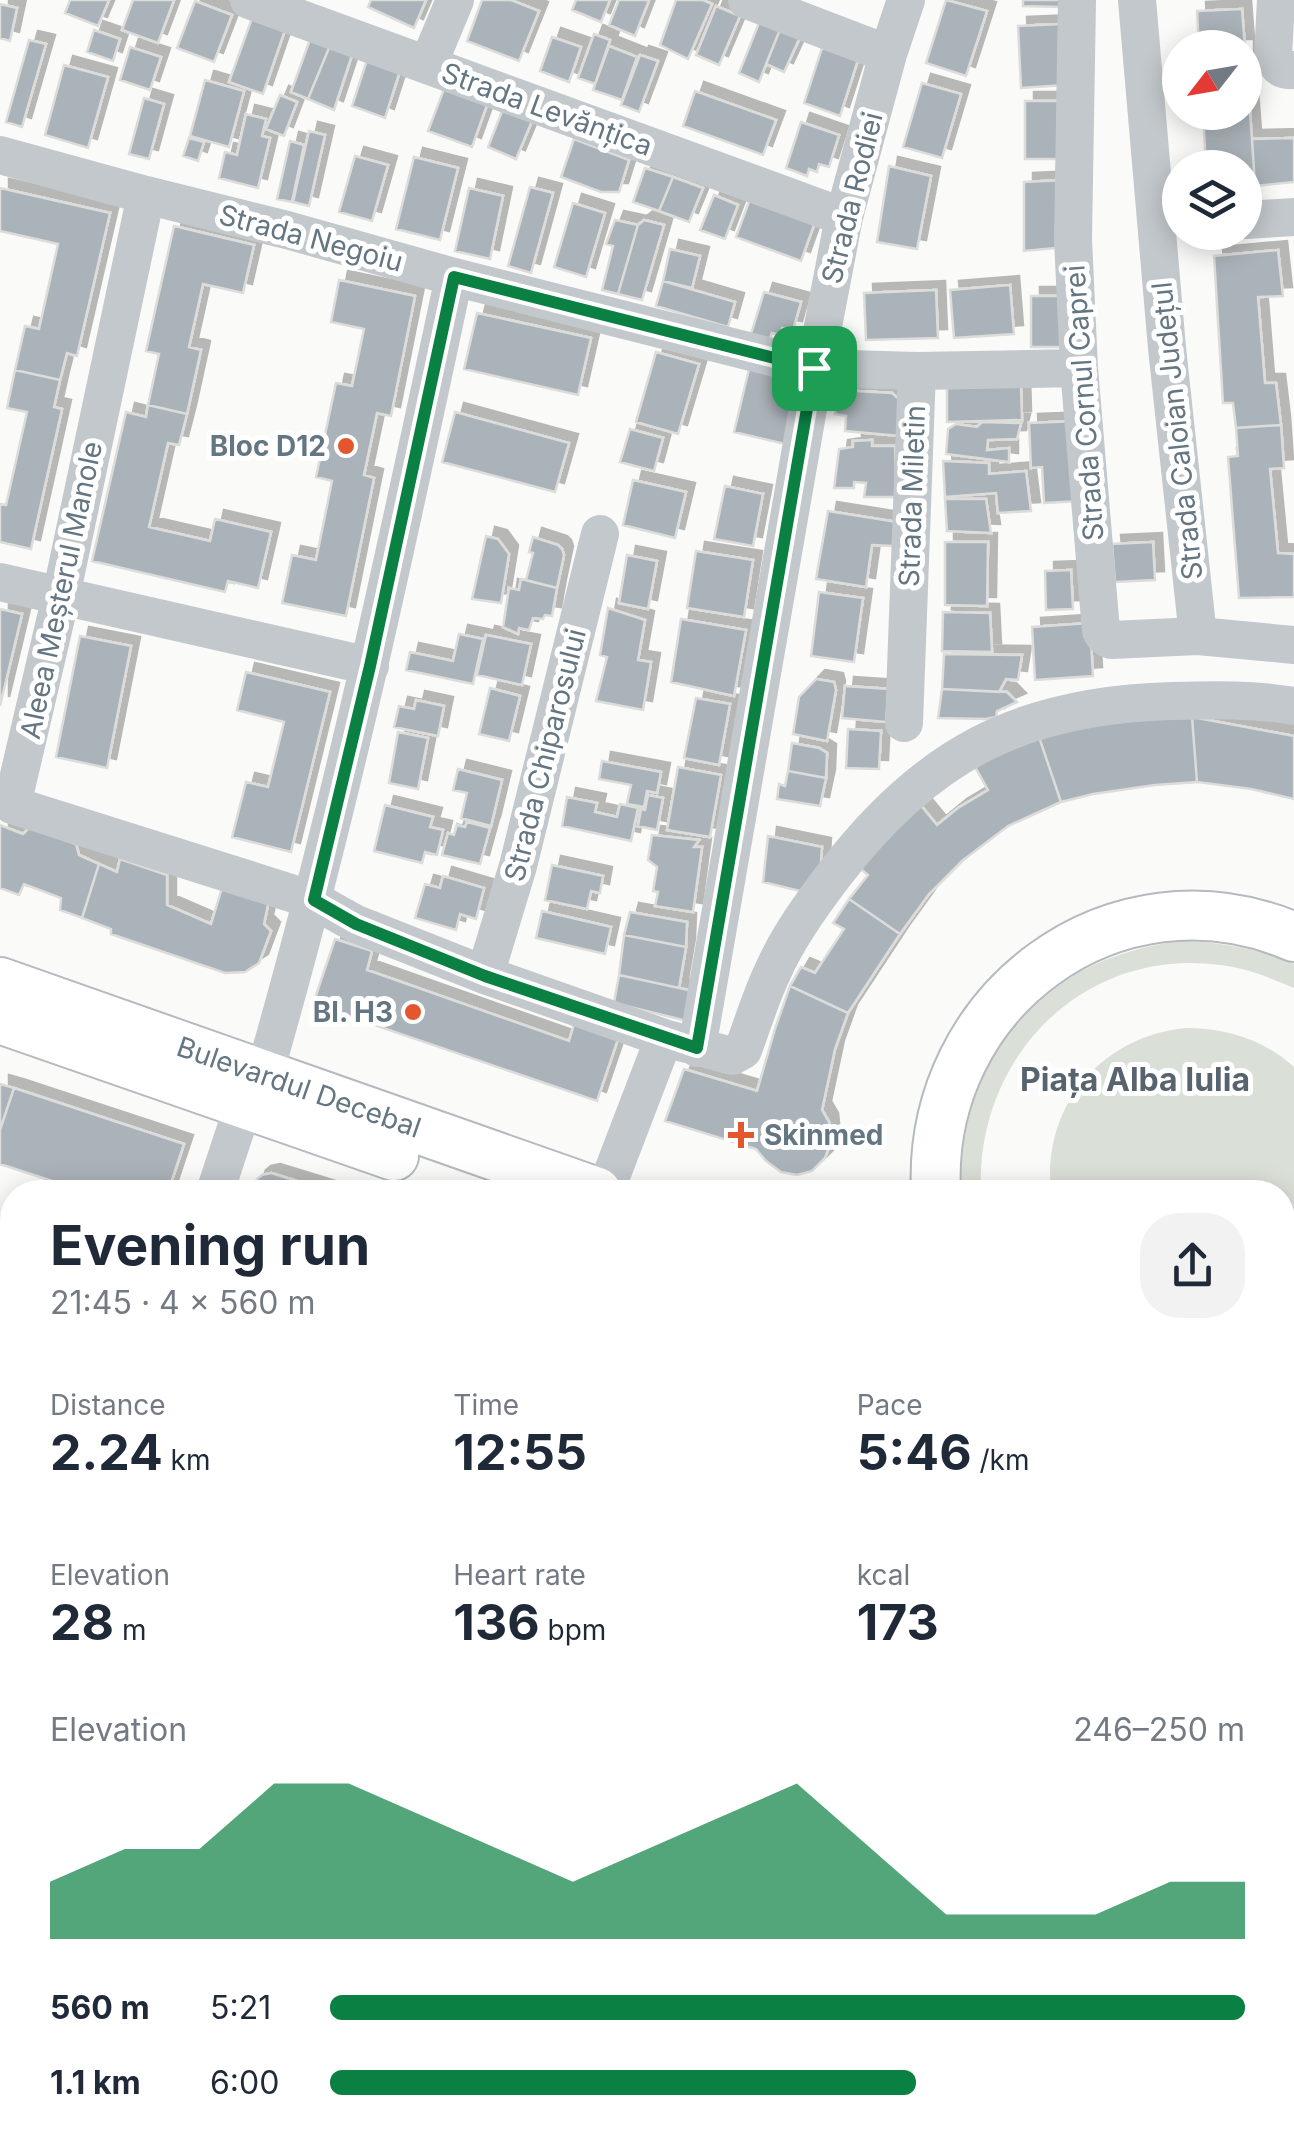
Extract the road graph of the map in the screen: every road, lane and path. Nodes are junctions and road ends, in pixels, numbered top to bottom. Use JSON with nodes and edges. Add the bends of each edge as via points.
{"nodes":[{"id":1,"x":250,"y":0,"type":"edge"},
{"id":2,"x":455,"y":0,"type":"edge"},
{"id":3,"x":748,"y":0,"type":"edge"},
{"id":4,"x":906,"y":0,"type":"edge"},
{"id":5,"x":1077,"y":0,"type":"edge"},
{"id":6,"x":1138,"y":0,"type":"edge"},
{"id":7,"x":1276,"y":0,"type":"edge"},
{"id":8,"x":888,"y":54,"type":"junction"},
{"id":9,"x":428,"y":65,"type":"junction"},
{"id":10,"x":1294,"y":70,"type":"edge"},
{"id":11,"x":0,"y":155,"type":"edge"},
{"id":12,"x":1162,"y":175,"type":"edge"},
{"id":13,"x":146,"y":195,"type":"junction"},
{"id":14,"x":844,"y":217,"type":"junction"},
{"id":15,"x":1294,"y":217,"type":"edge"},
{"id":16,"x":1262,"y":219,"type":"edge"},
{"id":17,"x":1169,"y":250,"type":"edge"},
{"id":18,"x":454,"y":277,"type":"junction"},
{"id":19,"x":814,"y":368,"type":"junction"},
{"id":20,"x":1079,"y":368,"type":"junction"},
{"id":21,"x":917,"y":371,"type":"junction"},
{"id":22,"x":600,"y":534,"type":"dead end"},
{"id":23,"x":0,"y":582,"type":"edge"},
{"id":24,"x":60,"y":596,"type":"junction"},
{"id":25,"x":1198,"y":636,"type":"junction"},
{"id":26,"x":1294,"y":645,"type":"edge"},
{"id":27,"x":370,"y":666,"type":"junction"},
{"id":28,"x":1294,"y":706,"type":"edge"},
{"id":29,"x":904,"y":723,"type":"dead end"},
{"id":30,"x":314,"y":900,"type":"junction"},
{"id":31,"x":1294,"y":937,"type":"edge"},
{"id":32,"x":485,"y":976,"type":"junction"},
{"id":33,"x":0,"y":982,"type":"edge"},
{"id":34,"x":0,"y":1019,"type":"edge"},
{"id":35,"x":680,"y":1043,"type":"junction"},
{"id":36,"x":254,"y":1090,"type":"junction"},
{"id":37,"x":220,"y":1180,"type":"edge"},
{"id":38,"x":473,"y":1180,"type":"edge"},
{"id":39,"x":557,"y":1180,"type":"edge"},
{"id":40,"x":611,"y":1180,"type":"edge"},
{"id":41,"x":933,"y":1180,"type":"edge"}],
"edges":[{"from":1,"to":9,"type":"street","name":"Strada Levănțica"},
{"from":2,"to":9,"type":"street"},
{"from":3,"to":8,"type":"street"},
{"from":4,"to":8,"type":"street","name":"Strada Rodiei"},
{"from":5,"to":20,"type":"street","name":"Strada Cornul Caprei","via":[[1073,239]]},
{"from":6,"to":12,"type":"street","name":"Strada Caloian Județul"},
{"from":7,"to":10,"type":"street","via":[[1273,56],[1284,71]]},
{"from":8,"to":14,"type":"street","name":"Strada Rodiei"},
{"from":9,"to":14,"type":"street","name":"Strada Levănțica"},
{"from":11,"to":13,"type":"street","name":"Strada Negoiu"},
{"from":13,"to":18,"type":"street","name":"Strada Negoiu"},
{"from":13,"to":24,"type":"street","name":"Aleea Meșterul Manole"},
{"from":14,"to":19,"type":"street","name":"Strada Rodiei"},
{"from":15,"to":16,"type":"street"},
{"from":17,"to":25,"type":"street","name":"Strada Caloian Județul","via":[[1167,348]]},
{"from":18,"to":19,"type":"street","name":"Strada Negoiu"},
{"from":18,"to":27,"type":"street"},
{"from":19,"to":21,"type":"street","name":"Strada Negoiu"},
{"from":19,"to":35,"type":"street","name":"Strada Rodiei"},
{"from":20,"to":21,"type":"street","name":"Strada Miletin"},
{"from":20,"to":25,"type":"street","name":"Strada Cornul Caprei","via":[[1101,631],[1111,640]]},
{"from":21,"to":29,"type":"street","name":"Strada Miletin"},
{"from":22,"to":32,"type":"street","name":"Strada Chiparosului"},
{"from":23,"to":24,"type":"street"},
{"from":24,"to":27,"type":"street"},
{"from":24,"to":30,"type":"street","name":"Aleea Meșterul Manole","via":[[12,804]]},
{"from":25,"to":26,"type":"street"},
{"from":27,"to":30,"type":"street"},
{"from":28,"to":35,"type":"street","name":"Aleea Meșterul Manole","via":[[1259,700],[1123,702],[1025,724],[961,756],[908,791],[849,855],[774,967],[743,1050],[732,1056]]},
{"from":30,"to":32,"type":"street","name":"Aleea Meșterul Manole"},
{"from":30,"to":36,"type":"street"},
{"from":31,"to":41,"type":"main road","via":[[1238,920],[1172,917],[1108,930],[1049,960],[999,1004],[964,1055],[945,1105]]},
{"from":32,"to":35,"type":"street","name":"Aleea Meșterul Manole"},
{"from":33,"to":36,"type":"main road","name":"Bulevardul Decebal"},
{"from":34,"to":36,"type":"main road","name":"Bulevardul Decebal"},
{"from":35,"to":40,"type":"street","name":"Strada Rodiei"},
{"from":36,"to":37,"type":"street"},
{"from":36,"to":38,"type":"main road","name":"Bulevardul Decebal"},
{"from":36,"to":39,"type":"main road","name":"Bulevardul Decebal"}]}
